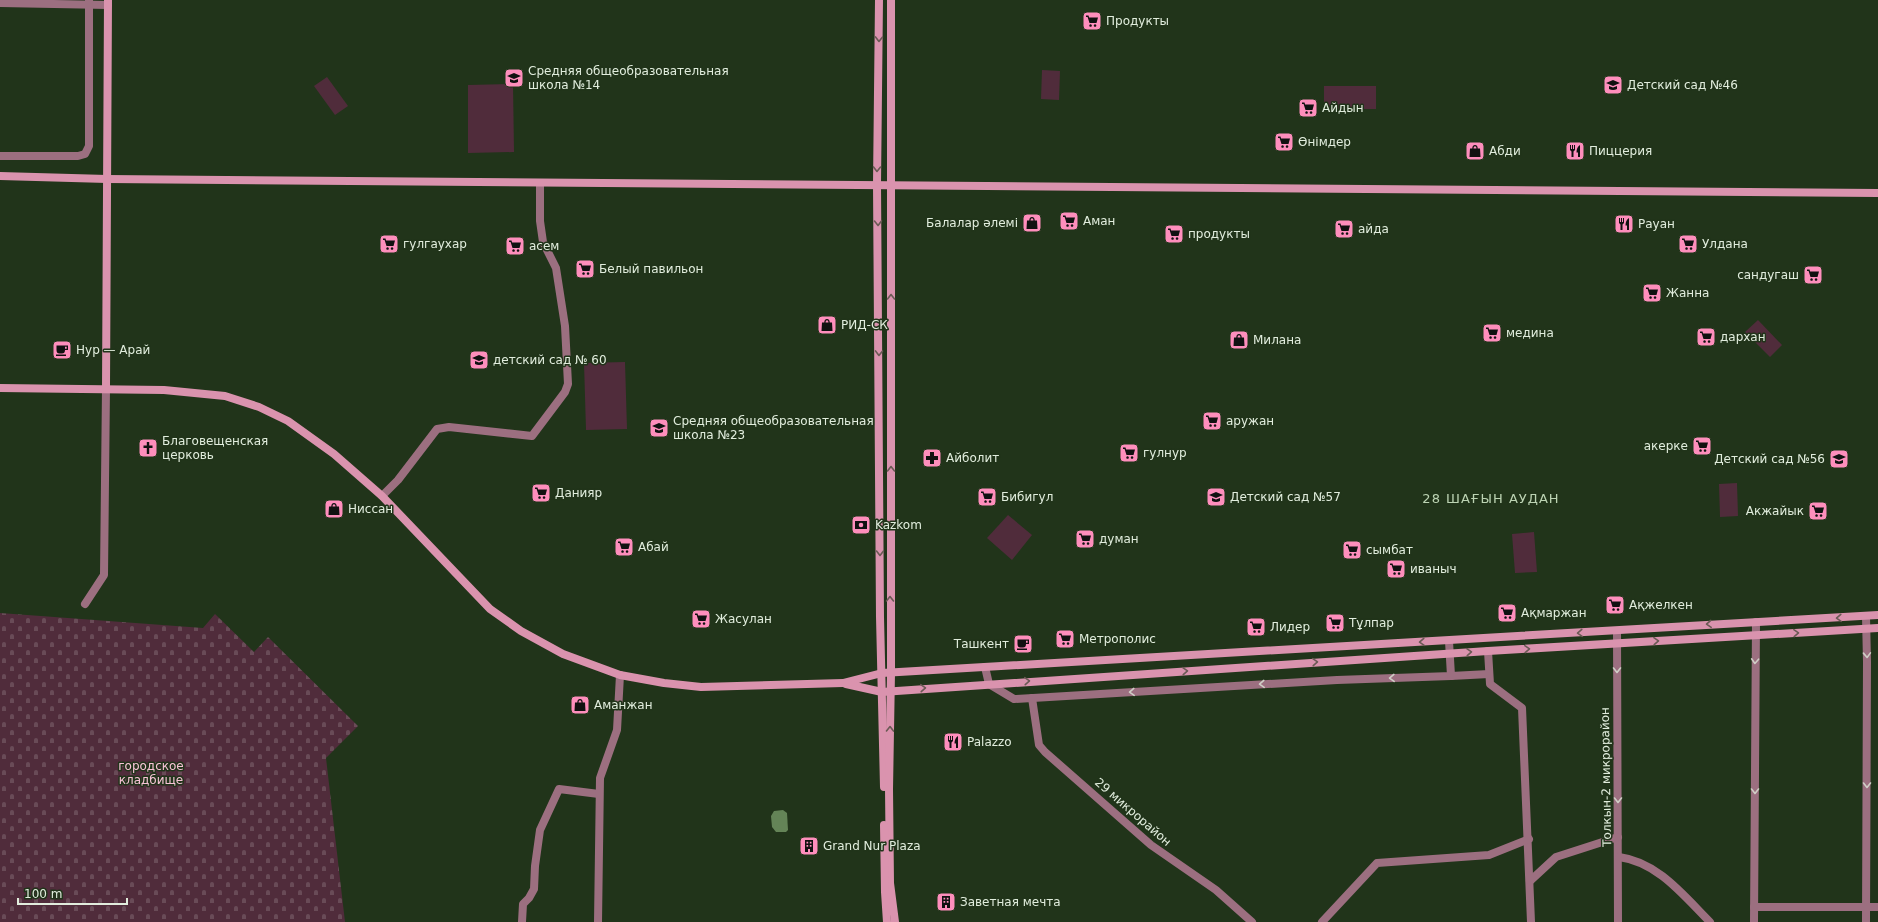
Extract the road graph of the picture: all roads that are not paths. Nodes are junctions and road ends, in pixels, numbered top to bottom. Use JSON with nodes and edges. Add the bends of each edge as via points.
{"nodes":[{"id":1,"x":879,"y":0,"type":"edge"},
{"id":2,"x":891,"y":0,"type":"edge"},
{"id":3,"x":89,"y":2,"type":"edge"},
{"id":4,"x":108,"y":2,"type":"edge"},
{"id":5,"x":0,"y":3,"type":"edge"},
{"id":6,"x":0,"y":156,"type":"edge"},
{"id":7,"x":0,"y":176,"type":"edge"},
{"id":8,"x":107,"y":179,"type":"junction"},
{"id":9,"x":540,"y":183,"type":"junction"},
{"id":10,"x":877,"y":184,"type":"junction"},
{"id":11,"x":891,"y":185,"type":"junction"},
{"id":12,"x":1878,"y":193,"type":"edge"},
{"id":13,"x":0,"y":388,"type":"edge"},
{"id":14,"x":106,"y":388,"type":"junction"},
{"id":15,"x":382,"y":496,"type":"junction"},
{"id":16,"x":85,"y":604,"type":"dead end"},
{"id":17,"x":1878,"y":615,"type":"edge"},
{"id":18,"x":1866,"y":616,"type":"junction"},
{"id":19,"x":1756,"y":622,"type":"junction"},
{"id":20,"x":1866,"y":628,"type":"junction"},
{"id":21,"x":1878,"y":628,"type":"edge"},
{"id":22,"x":1617,"y":631,"type":"junction"},
{"id":23,"x":1757,"y":635,"type":"junction"},
{"id":24,"x":1449,"y":641,"type":"junction"},
{"id":25,"x":1617,"y":644,"type":"junction"},
{"id":26,"x":1488,"y":651,"type":"junction"},
{"id":27,"x":1450,"y":653,"type":"junction"},
{"id":28,"x":985,"y":667,"type":"junction"},
{"id":29,"x":882,"y":673,"type":"junction"},
{"id":30,"x":891,"y":673,"type":"junction"},
{"id":31,"x":1490,"y":674,"type":"junction"},
{"id":32,"x":620,"y":675,"type":"junction"},
{"id":33,"x":1451,"y":676,"type":"junction"},
{"id":34,"x":843,"y":683,"type":"junction"},
{"id":35,"x":989,"y":684,"type":"junction"},
{"id":36,"x":891,"y":691,"type":"junction"},
{"id":37,"x":882,"y":692,"type":"junction"},
{"id":38,"x":1032,"y":698,"type":"junction"},
{"id":39,"x":599,"y":794,"type":"junction"},
{"id":40,"x":1618,"y":837,"type":"junction"},
{"id":41,"x":1529,"y":839,"type":"junction"},
{"id":42,"x":887,"y":854,"type":"junction"},
{"id":43,"x":1619,"y":857,"type":"junction"},
{"id":44,"x":1530,"y":881,"type":"junction"},
{"id":45,"x":1754,"y":907,"type":"junction"},
{"id":46,"x":1866,"y":907,"type":"junction"},
{"id":47,"x":1878,"y":907,"type":"edge"},
{"id":48,"x":522,"y":922,"type":"edge"},
{"id":49,"x":598,"y":922,"type":"edge"},
{"id":50,"x":887,"y":922,"type":"edge"},
{"id":51,"x":895,"y":922,"type":"edge"},
{"id":52,"x":1252,"y":922,"type":"edge"},
{"id":53,"x":1322,"y":922,"type":"edge"},
{"id":54,"x":1531,"y":922,"type":"edge"},
{"id":55,"x":1618,"y":922,"type":"edge"},
{"id":56,"x":1710,"y":922,"type":"edge"},
{"id":57,"x":1754,"y":922,"type":"edge"},
{"id":58,"x":1866,"y":922,"type":"edge"}],
"edges":[{"from":1,"to":10,"type":"main road","one_way":true},
{"from":2,"to":11,"type":"main road"},
{"from":3,"to":4,"type":"street"},
{"from":3,"to":5,"type":"street"},
{"from":3,"to":6,"type":"street","via":[[89,146],[85,154]]},
{"from":4,"to":8,"type":"main road"},
{"from":7,"to":8,"type":"main road"},
{"from":8,"to":9,"type":"main road"},
{"from":8,"to":14,"type":"main road"},
{"from":9,"to":10,"type":"main road"},
{"from":9,"to":15,"type":"street","via":[[543,242],[556,268],[565,326],[568,384],[565,392],[532,436],[449,427],[437,429],[398,480]]},
{"from":10,"to":11,"type":"main road"},
{"from":10,"to":29,"type":"main road","one_way":true},
{"from":11,"to":12,"type":"main road"},
{"from":30,"to":11,"type":"main road","one_way":true},
{"from":13,"to":14,"type":"main road"},
{"from":14,"to":15,"type":"main road","via":[[225,396],[259,407],[288,421],[334,454]]},
{"from":14,"to":16,"type":"street","via":[[104,576]]},
{"from":15,"to":32,"type":"main road","via":[[490,609],[521,631],[563,654]]},
{"from":17,"to":18,"type":"main road"},
{"from":18,"to":19,"type":"main road","one_way":true},
{"from":18,"to":20,"type":"street"},
{"from":19,"to":22,"type":"main road","one_way":true},
{"from":19,"to":23,"type":"street"},
{"from":20,"to":21,"type":"main road"},
{"from":23,"to":20,"type":"main road","one_way":true},
{"from":20,"to":46,"type":"street","one_way":true},
{"from":22,"to":24,"type":"main road","one_way":true},
{"from":22,"to":25,"type":"street","name":"Толкын-2 микрорайон"},
{"from":25,"to":23,"type":"main road","one_way":true},
{"from":23,"to":45,"type":"street","one_way":true},
{"from":24,"to":27,"type":"street"},
{"from":24,"to":28,"type":"main road","one_way":true},
{"from":26,"to":25,"type":"main road","one_way":true},
{"from":25,"to":40,"type":"street","name":"Толкын-2 микрорайон","one_way":true},
{"from":27,"to":26,"type":"main road","one_way":true},
{"from":26,"to":31,"type":"street"},
{"from":27,"to":33,"type":"street"},
{"from":35,"to":27,"type":"main road","one_way":true},
{"from":28,"to":30,"type":"main road"},
{"from":28,"to":35,"type":"street"},
{"from":29,"to":30,"type":"main road"},
{"from":29,"to":34,"type":"main road"},
{"from":29,"to":37,"type":"main road"},
{"from":30,"to":36,"type":"main road"},
{"from":31,"to":33,"type":"street"},
{"from":31,"to":41,"type":"street","via":[[1490,684],[1522,708]]},
{"from":32,"to":34,"type":"main road","via":[[701,687]]},
{"from":32,"to":39,"type":"street","via":[[617,730],[600,778]]},
{"from":33,"to":38,"type":"street","one_way":true,"via":[[1329,680]]},
{"from":34,"to":37,"type":"main road"},
{"from":36,"to":35,"type":"main road","one_way":true},
{"from":35,"to":38,"type":"street","via":[[1014,699]]},
{"from":36,"to":37,"type":"main road"},
{"from":42,"to":36,"type":"main road","one_way":true},
{"from":37,"to":42,"type":"main road"},
{"from":38,"to":52,"type":"street","name":"29 микрорайон","via":[[1040,745],[1045,752],[1151,845],[1216,890]]},
{"from":39,"to":48,"type":"street","via":[[559,789],[540,830],[534,889],[523,904]]},
{"from":39,"to":49,"type":"street"},
{"from":40,"to":43,"type":"street","name":"Толкын-2 микрорайон"},
{"from":40,"to":44,"type":"street","via":[[1556,856]]},
{"from":41,"to":44,"type":"street"},
{"from":41,"to":53,"type":"street","via":[[1489,854],[1377,863]]},
{"from":42,"to":50,"type":"main road"},
{"from":42,"to":51,"type":"main road"},
{"from":43,"to":55,"type":"street","name":"Толкын-2 микрорайон"},
{"from":43,"to":56,"type":"street","via":[[1661,874]]},
{"from":44,"to":54,"type":"street"},
{"from":45,"to":46,"type":"street"},
{"from":45,"to":57,"type":"street"},
{"from":46,"to":47,"type":"street"},
{"from":46,"to":58,"type":"street"}]}
